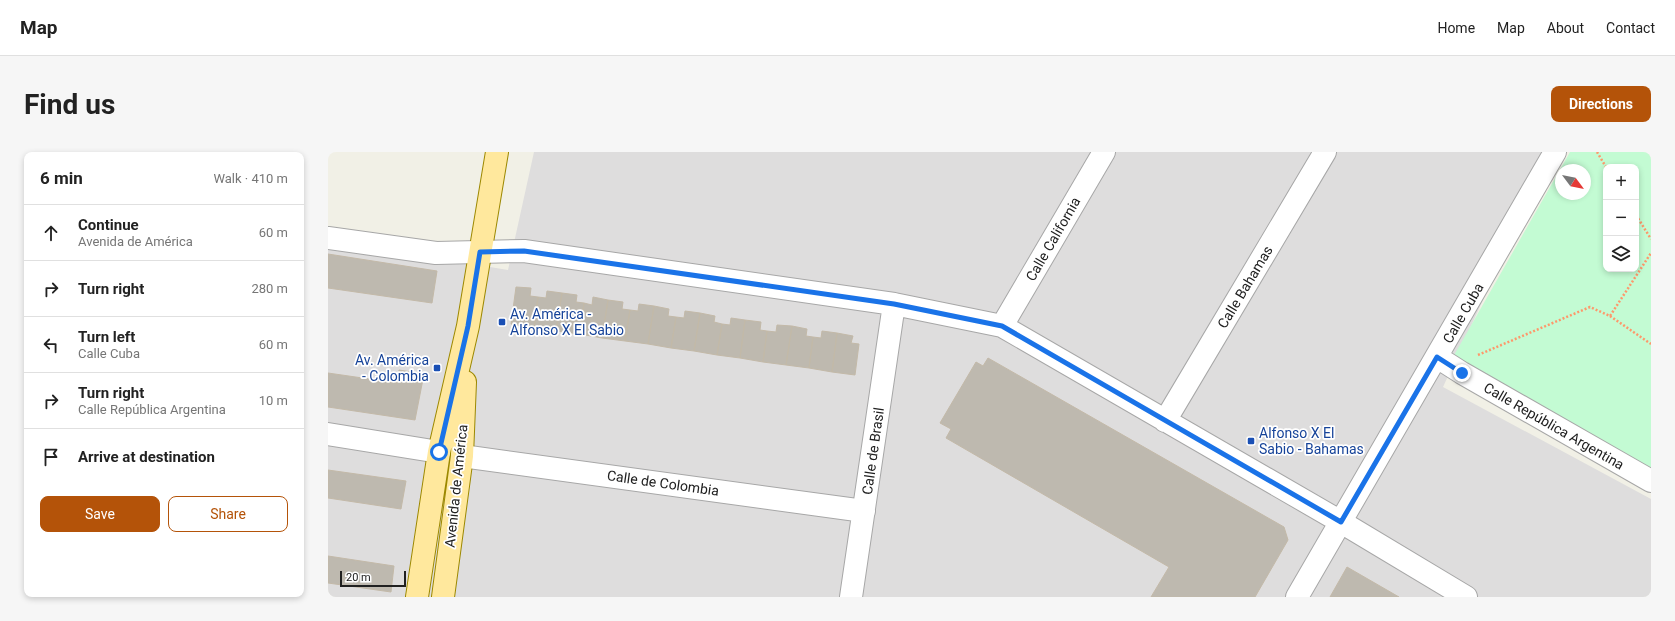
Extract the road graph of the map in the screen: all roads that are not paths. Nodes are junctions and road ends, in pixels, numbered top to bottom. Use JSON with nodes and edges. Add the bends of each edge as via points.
{"nodes":[{"id":1,"x":497,"y":152,"type":"edge"},
{"id":2,"x":1104,"y":152,"type":"edge"},
{"id":3,"x":1325,"y":152,"type":"edge"},
{"id":4,"x":1555,"y":152,"type":"edge"},
{"id":5,"x":328,"y":238,"type":"edge"},
{"id":6,"x":480,"y":252,"type":"junction"},
{"id":7,"x":894,"y":304,"type":"junction"},
{"id":8,"x":468,"y":326,"type":"junction"},
{"id":9,"x":1002,"y":326,"type":"junction"},
{"id":10,"x":1445,"y":362,"type":"junction"},
{"id":11,"x":1165,"y":421,"type":"junction"},
{"id":12,"x":328,"y":434,"type":"edge"},
{"id":13,"x":439,"y":452,"type":"junction"},
{"id":14,"x":462,"y":456,"type":"junction"},
{"id":15,"x":1651,"y":481,"type":"edge"},
{"id":16,"x":864,"y":511,"type":"junction"},
{"id":17,"x":1341,"y":522,"type":"junction"},
{"id":18,"x":417,"y":597,"type":"edge"},
{"id":19,"x":443,"y":597,"type":"edge"},
{"id":20,"x":851,"y":597,"type":"edge"},
{"id":21,"x":1297,"y":597,"type":"edge"},
{"id":22,"x":1466,"y":597,"type":"edge"}],
"edges":[{"from":1,"to":6,"type":"main road","name":"Avenida de América"},
{"from":2,"to":9,"type":"street","name":"Calle California"},
{"from":3,"to":11,"type":"street","name":"Calle Bahamas"},
{"from":4,"to":10,"type":"street","name":"Calle Cuba"},
{"from":5,"to":6,"type":"street","via":[[436,253]]},
{"from":6,"to":7,"type":"street","via":[[524,251]]},
{"from":6,"to":8,"type":"main road","name":"Avenida de América"},
{"from":7,"to":9,"type":"street"},
{"from":7,"to":16,"type":"street","name":"Calle de Brasil"},
{"from":8,"to":13,"type":"main road","name":"Avenida de América"},
{"from":8,"to":14,"type":"main road","name":"Avenida de América"},
{"from":9,"to":11,"type":"street"},
{"from":10,"to":15,"type":"street","name":"Calle República Argentina"},
{"from":10,"to":17,"type":"street","name":"Calle Cuba"},
{"from":11,"to":17,"type":"street"},
{"from":12,"to":13,"type":"street"},
{"from":13,"to":18,"type":"main road","name":"Avenida de América"},
{"from":14,"to":16,"type":"street","name":"Calle de Colombia"},
{"from":14,"to":19,"type":"main road","name":"Avenida de América"},
{"from":16,"to":20,"type":"street","name":"Calle de Brasil"},
{"from":17,"to":21,"type":"street","name":"Calle Cuba"},
{"from":17,"to":22,"type":"street"}]}
